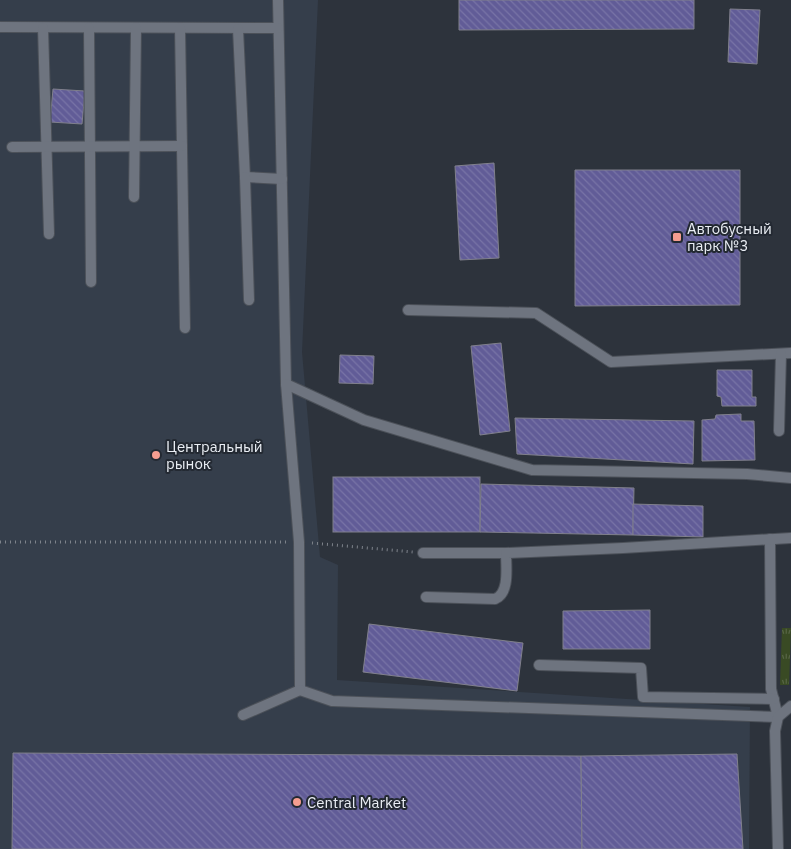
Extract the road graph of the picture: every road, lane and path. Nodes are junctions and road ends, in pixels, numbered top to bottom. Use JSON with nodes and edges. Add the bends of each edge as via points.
{"nodes":[{"id":1,"x":278,"y":0,"type":"edge"},
{"id":2,"x":0,"y":27,"type":"edge"},
{"id":3,"x":43,"y":28,"type":"junction"},
{"id":4,"x":89,"y":28,"type":"junction"},
{"id":5,"x":136,"y":28,"type":"junction"},
{"id":6,"x":180,"y":28,"type":"junction"},
{"id":7,"x":278,"y":28,"type":"junction"},
{"id":8,"x":238,"y":29,"type":"junction"},
{"id":9,"x":47,"y":145,"type":"junction"},
{"id":10,"x":90,"y":145,"type":"junction"},
{"id":11,"x":182,"y":146,"type":"junction"},
{"id":12,"x":12,"y":147,"type":"dead end"},
{"id":13,"x":134,"y":147,"type":"junction"},
{"id":14,"x":245,"y":177,"type":"junction"},
{"id":15,"x":282,"y":179,"type":"junction"},
{"id":16,"x":134,"y":197,"type":"dead end"},
{"id":17,"x":49,"y":234,"type":"dead end"},
{"id":18,"x":91,"y":282,"type":"dead end"},
{"id":19,"x":249,"y":300,"type":"dead end"},
{"id":20,"x":408,"y":310,"type":"dead end"},
{"id":21,"x":185,"y":328,"type":"dead end"},
{"id":22,"x":786,"y":354,"type":"edge"},
{"id":23,"x":286,"y":384,"type":"junction"},
{"id":24,"x":779,"y":431,"type":"dead end"},
{"id":25,"x":791,"y":478,"type":"edge"},
{"id":26,"x":791,"y":538,"type":"edge"},
{"id":27,"x":770,"y":539,"type":"junction"},
{"id":28,"x":0,"y":542,"type":"edge"},
{"id":29,"x":299,"y":542,"type":"junction"},
{"id":30,"x":423,"y":553,"type":"joint"},
{"id":31,"x":506,"y":553,"type":"junction"},
{"id":32,"x":426,"y":597,"type":"dead end"},
{"id":33,"x":539,"y":665,"type":"dead end"},
{"id":34,"x":300,"y":690,"type":"junction"},
{"id":35,"x":774,"y":699,"type":"junction"},
{"id":36,"x":791,"y":706,"type":"edge"},
{"id":37,"x":243,"y":715,"type":"dead end"},
{"id":38,"x":778,"y":717,"type":"junction"},
{"id":39,"x":778,"y":849,"type":"edge"}],
"edges":[{"from":1,"to":7,"type":"lane"},
{"from":2,"to":3,"type":"lane"},
{"from":3,"to":4,"type":"lane"},
{"from":3,"to":9,"type":"lane"},
{"from":4,"to":5,"type":"lane"},
{"from":4,"to":10,"type":"lane"},
{"from":5,"to":6,"type":"lane"},
{"from":5,"to":13,"type":"lane"},
{"from":6,"to":8,"type":"lane"},
{"from":6,"to":11,"type":"lane"},
{"from":7,"to":8,"type":"lane"},
{"from":7,"to":15,"type":"lane"},
{"from":8,"to":14,"type":"lane"},
{"from":9,"to":10,"type":"lane"},
{"from":9,"to":12,"type":"lane"},
{"from":9,"to":17,"type":"lane"},
{"from":10,"to":13,"type":"lane"},
{"from":10,"to":18,"type":"lane"},
{"from":11,"to":13,"type":"lane"},
{"from":11,"to":21,"type":"lane"},
{"from":13,"to":16,"type":"lane"},
{"from":14,"to":15,"type":"lane"},
{"from":14,"to":19,"type":"lane"},
{"from":15,"to":23,"type":"lane"},
{"from":20,"to":22,"type":"lane","via":[[536,313],[611,362]]},
{"from":22,"to":24,"type":"lane"},
{"from":23,"to":25,"type":"lane","via":[[364,420],[532,470],[747,474]]},
{"from":23,"to":29,"type":"lane"},
{"from":26,"to":27,"type":"lane"},
{"from":27,"to":31,"type":"lane"},
{"from":27,"to":35,"type":"lane","via":[[769,623]]},
{"from":28,"to":29,"type":"path"},
{"from":29,"to":30,"type":"path"},
{"from":29,"to":34,"type":"lane"},
{"from":30,"to":31,"type":"lane"},
{"from":31,"to":32,"type":"lane","via":[[504,592],[500,597]]},
{"from":33,"to":35,"type":"lane","via":[[641,668],[643,697]]},
{"from":34,"to":37,"type":"lane"},
{"from":34,"to":38,"type":"lane","via":[[332,701]]},
{"from":35,"to":38,"type":"lane"},
{"from":36,"to":38,"type":"lane"},
{"from":38,"to":39,"type":"lane","via":[[775,731]]}]}
